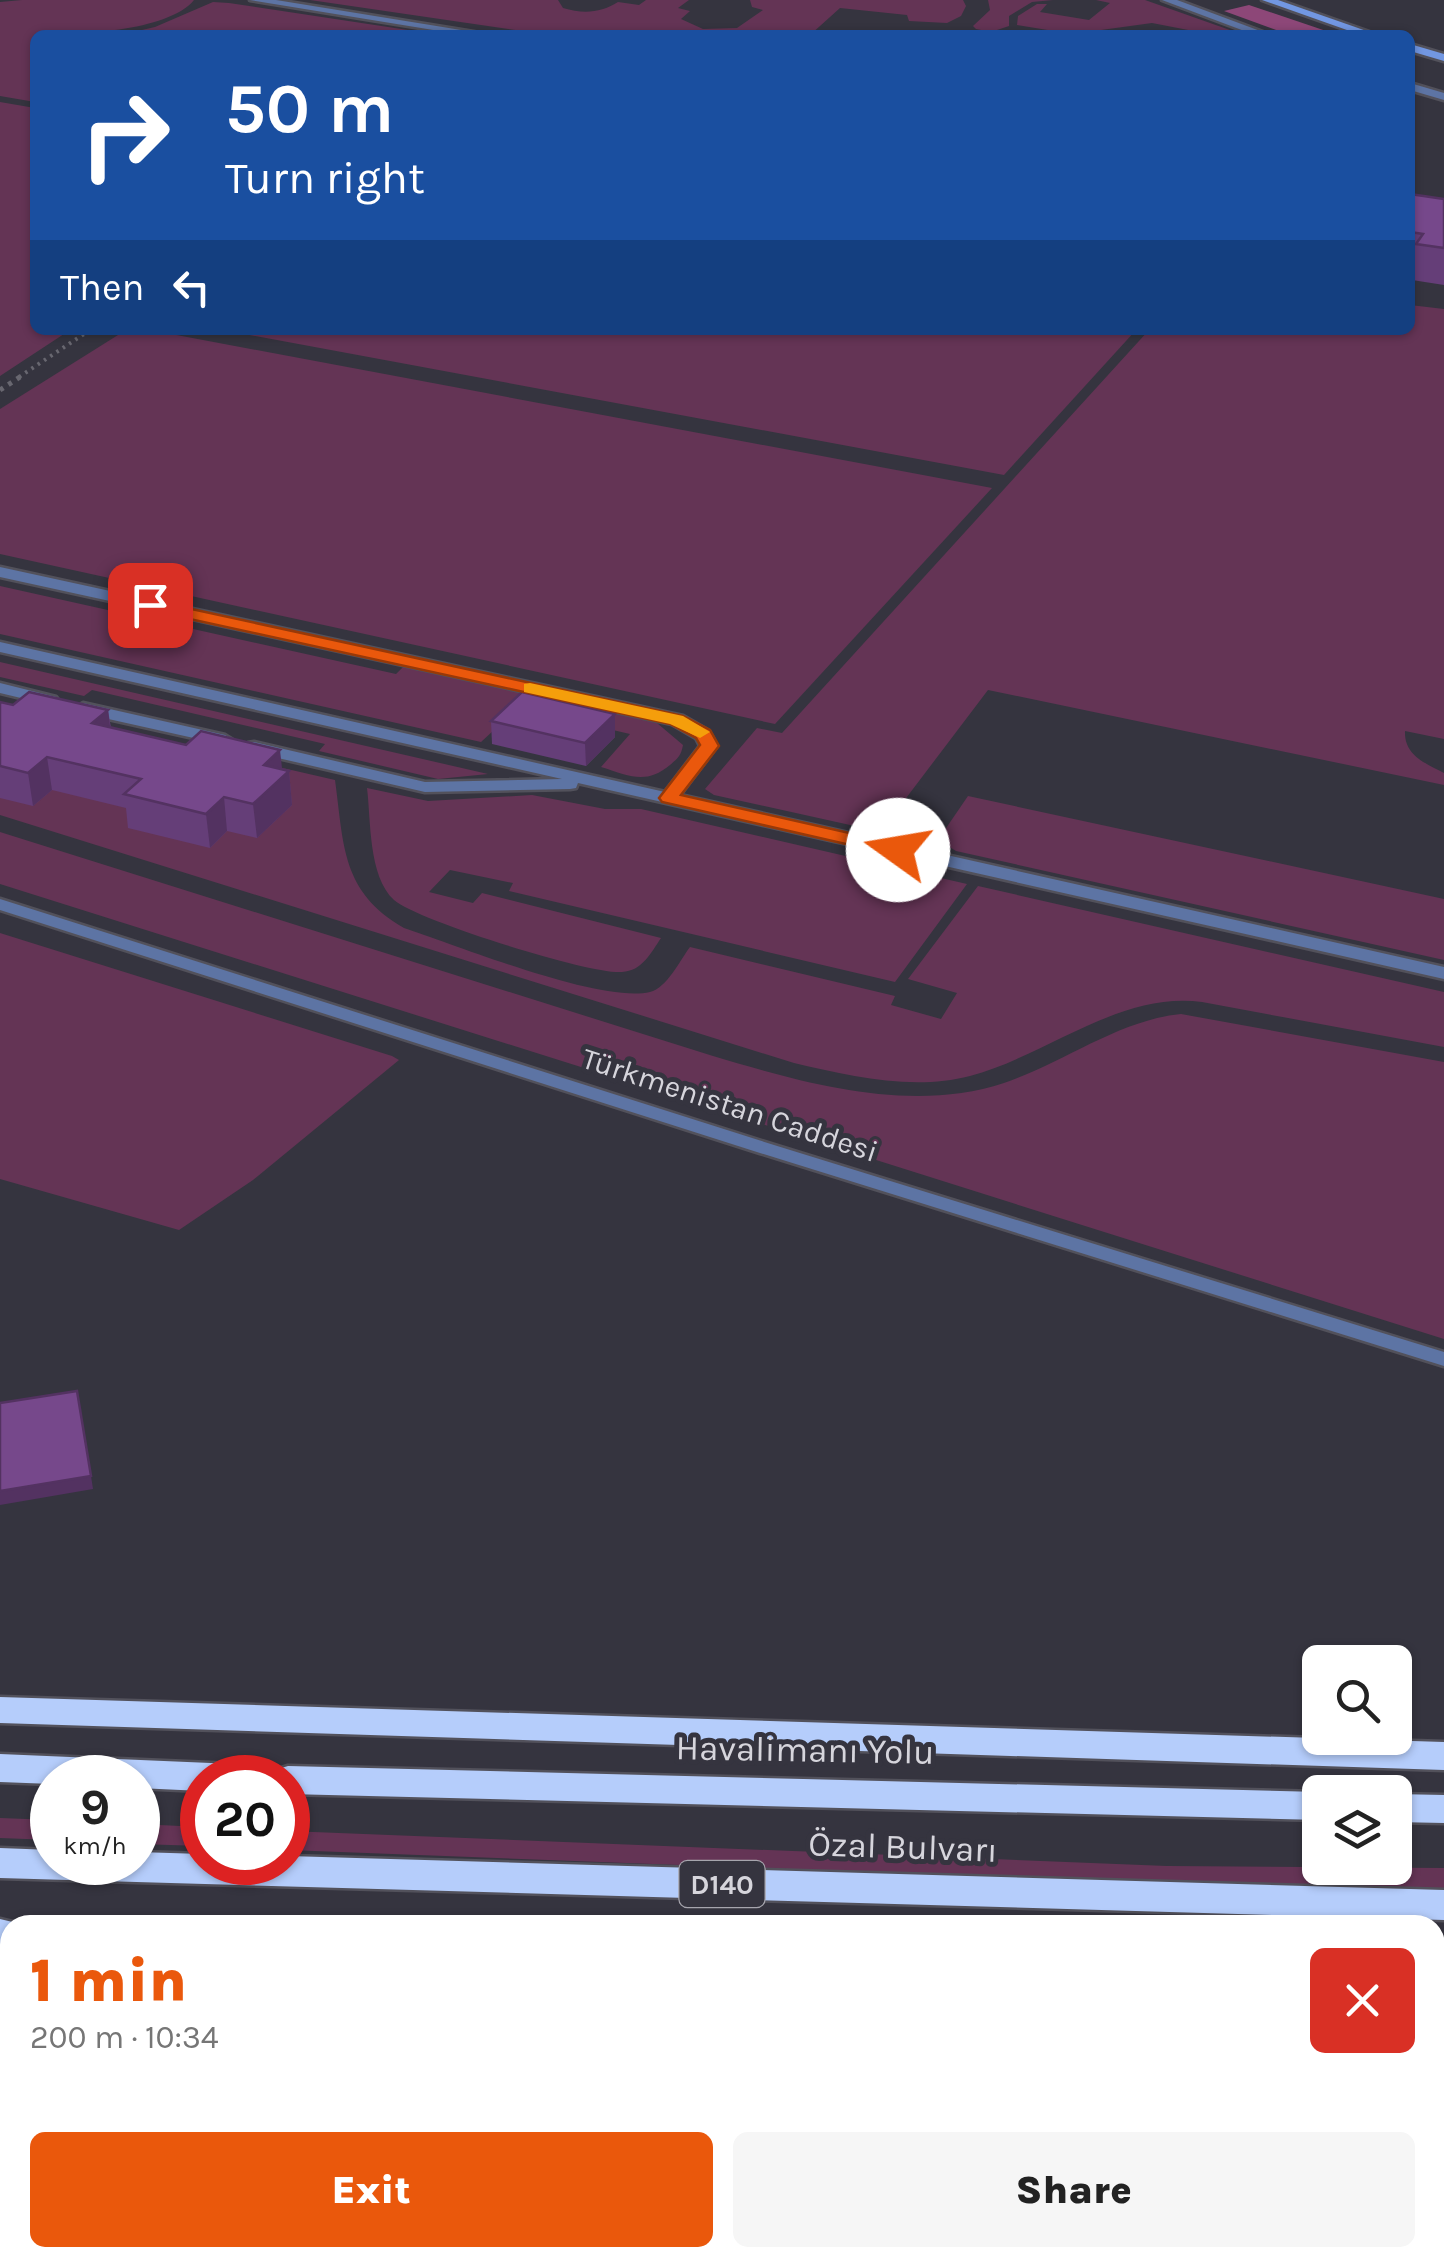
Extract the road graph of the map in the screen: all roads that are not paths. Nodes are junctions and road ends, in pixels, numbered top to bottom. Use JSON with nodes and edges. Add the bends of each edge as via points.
{"nodes":[{"id":1,"x":255,"y":0,"type":"edge"},
{"id":2,"x":1166,"y":0,"type":"edge"},
{"id":3,"x":1267,"y":0,"type":"edge"},
{"id":4,"x":453,"y":30,"type":"edge"},
{"id":5,"x":1251,"y":30,"type":"edge"},
{"id":6,"x":1357,"y":30,"type":"edge"},
{"id":7,"x":1415,"y":49,"type":"edge"},
{"id":8,"x":1444,"y":58,"type":"edge"},
{"id":9,"x":1415,"y":88,"type":"edge"},
{"id":10,"x":1444,"y":98,"type":"edge"},
{"id":11,"x":0,"y":572,"type":"edge"},
{"id":12,"x":0,"y":647,"type":"edge"},
{"id":13,"x":0,"y":688,"type":"edge"},
{"id":14,"x":602,"y":783,"type":"junction"},
{"id":15,"x":669,"y":798,"type":"junction"},
{"id":16,"x":0,"y":904,"type":"edge"},
{"id":17,"x":1444,"y":973,"type":"edge"},
{"id":18,"x":1444,"y":1359,"type":"edge"},
{"id":19,"x":0,"y":1710,"type":"edge"},
{"id":20,"x":1444,"y":1756,"type":"edge"},
{"id":21,"x":0,"y":1768,"type":"edge"},
{"id":22,"x":180,"y":1776,"type":"edge"},
{"id":23,"x":310,"y":1781,"type":"edge"},
{"id":24,"x":1302,"y":1806,"type":"edge"},
{"id":25,"x":1412,"y":1808,"type":"edge"},
{"id":26,"x":1444,"y":1809,"type":"edge"},
{"id":27,"x":0,"y":1863,"type":"edge"},
{"id":28,"x":1444,"y":1905,"type":"edge"}],
"edges":[{"from":1,"to":4,"type":"street"},
{"from":2,"to":5,"type":"street"},
{"from":3,"to":6,"type":"street"},
{"from":7,"to":8,"type":"street"},
{"from":9,"to":10,"type":"street"},
{"from":11,"to":15,"type":"street","via":[[676,720],[703,734],[709,746]]},
{"from":12,"to":14,"type":"street"},
{"from":13,"to":14,"type":"street","via":[[425,786]]},
{"from":14,"to":15,"type":"street"},
{"from":15,"to":17,"type":"street"},
{"from":16,"to":18,"type":"street","name":"Türkmenistan Caddesi"},
{"from":19,"to":20,"type":"highway"},
{"from":21,"to":22,"type":"highway"},
{"from":23,"to":24,"type":"highway","name":"Havalimanı Yolu"},
{"from":25,"to":26,"type":"highway"},
{"from":27,"to":28,"type":"highway","name":"Özal Bulvarı","number":"D140"}]}
